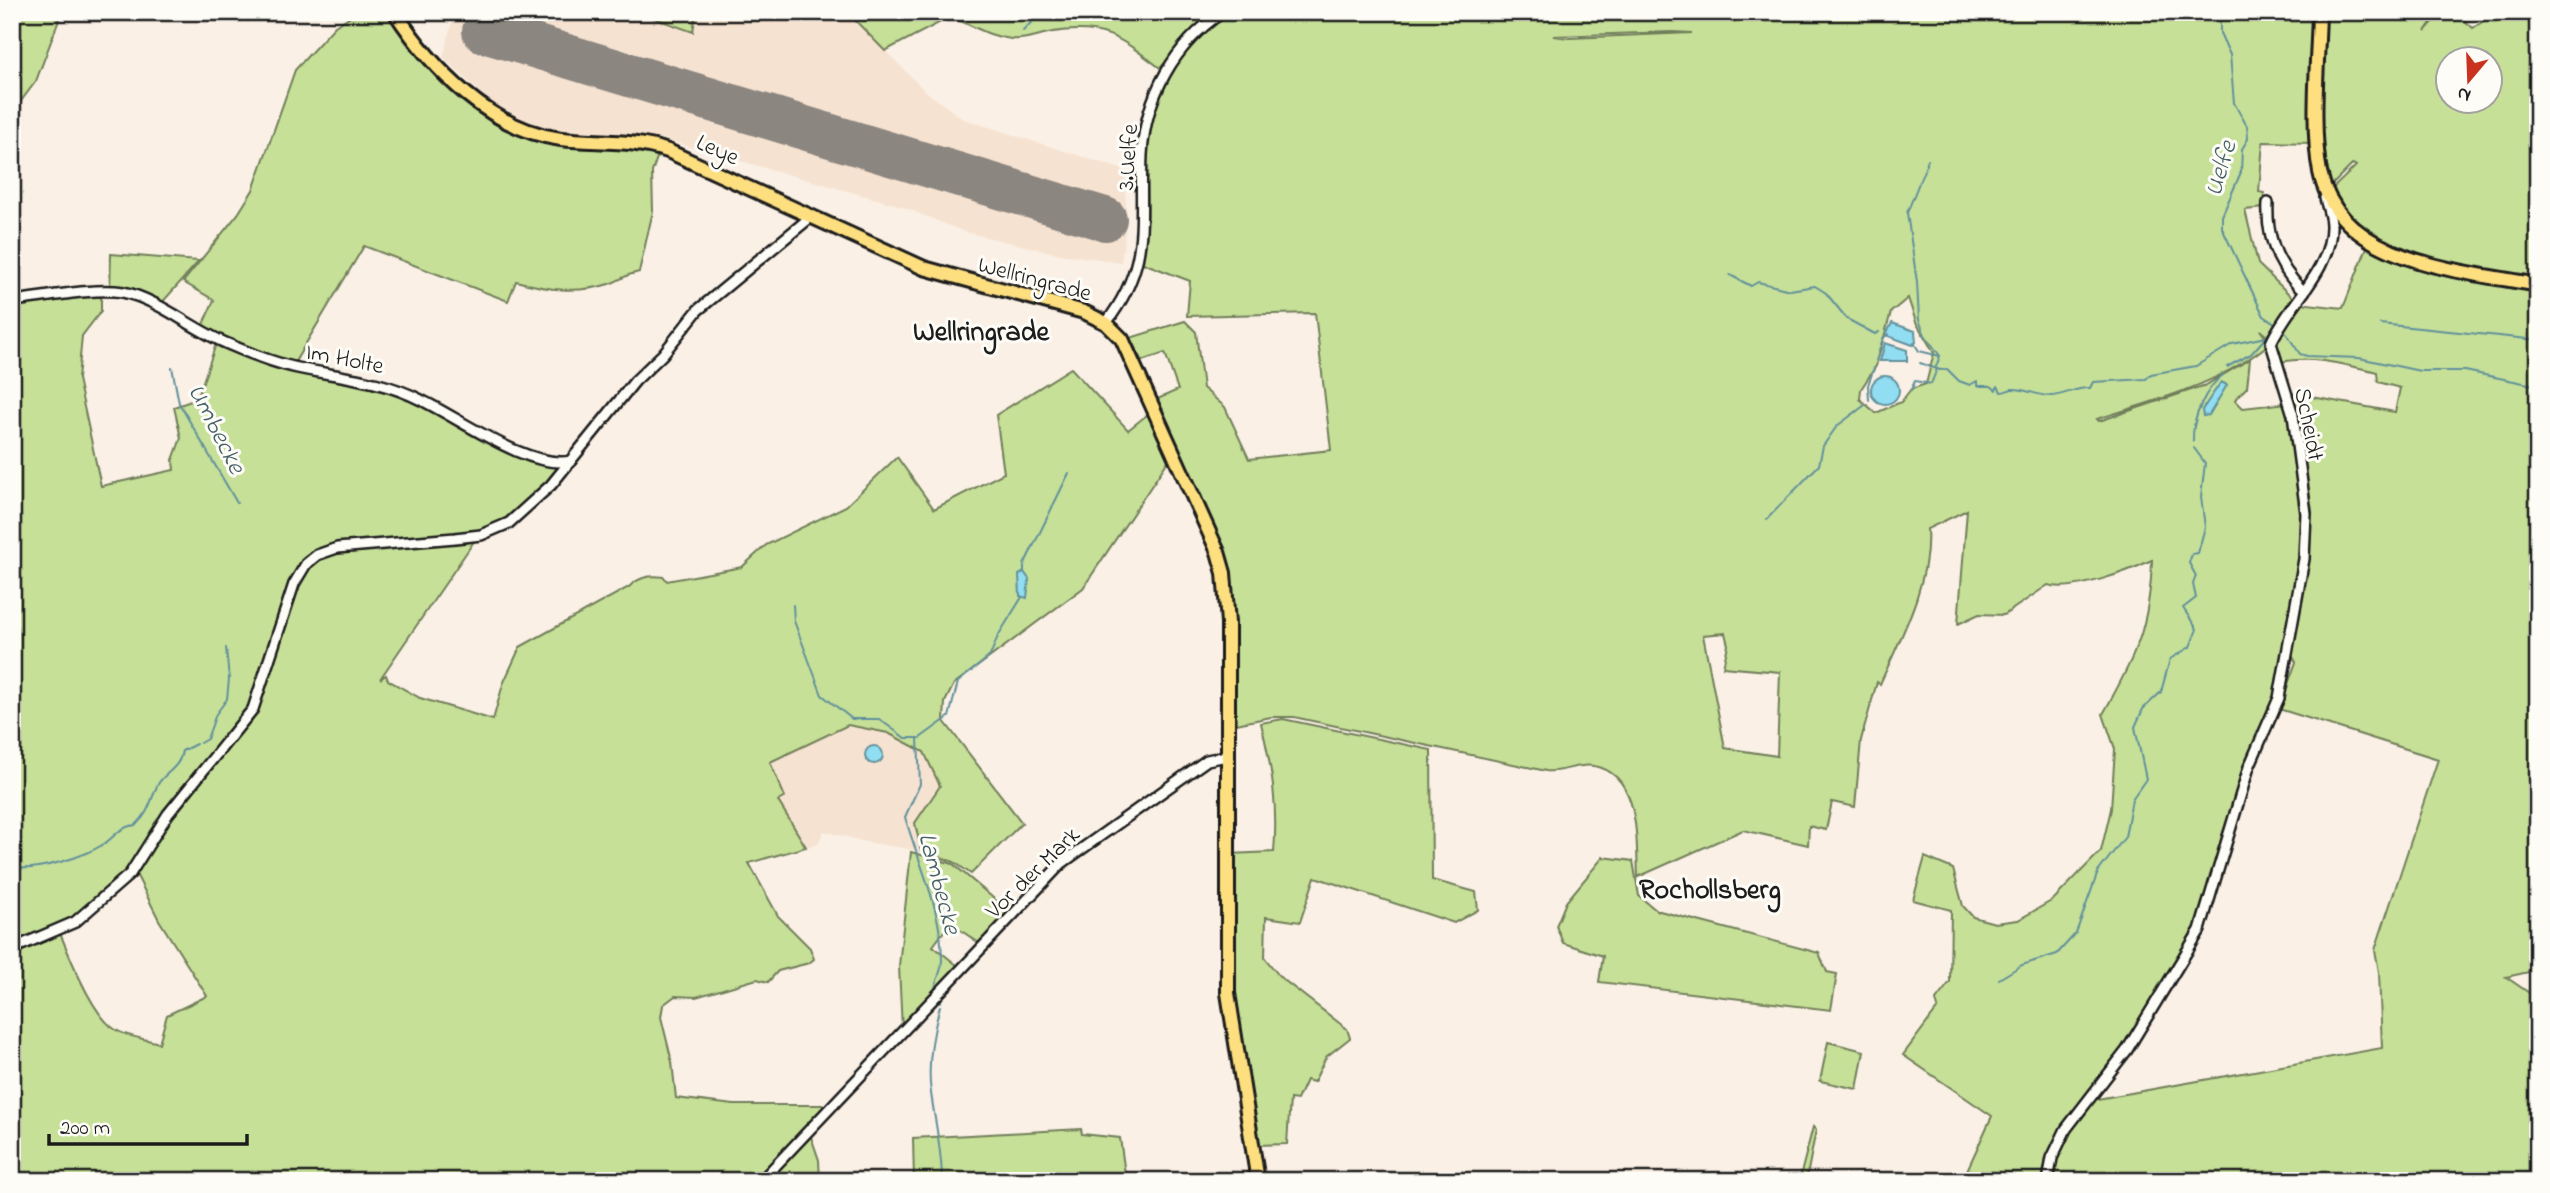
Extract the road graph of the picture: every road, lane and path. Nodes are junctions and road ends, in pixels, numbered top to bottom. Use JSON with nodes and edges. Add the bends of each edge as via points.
{"nodes":[{"id":1,"x":394,"y":12,"type":"edge"},
{"id":2,"x":1223,"y":12,"type":"edge"},
{"id":3,"x":2319,"y":12,"type":"edge"},
{"id":4,"x":2327,"y":193,"type":"junction"},
{"id":5,"x":2268,"y":202,"type":"dead end"},
{"id":6,"x":812,"y":216,"type":"junction"},
{"id":7,"x":940,"y":273,"type":"joint"},
{"id":8,"x":2538,"y":285,"type":"edge"},
{"id":9,"x":2304,"y":292,"type":"junction"},
{"id":10,"x":12,"y":301,"type":"edge"},
{"id":11,"x":1106,"y":323,"type":"junction"},
{"id":12,"x":570,"y":461,"type":"junction"},
{"id":13,"x":1227,"y":756,"type":"junction"},
{"id":14,"x":12,"y":950,"type":"edge"},
{"id":15,"x":761,"y":1181,"type":"edge"},
{"id":16,"x":1258,"y":1181,"type":"edge"},
{"id":17,"x":2048,"y":1181,"type":"edge"}],
"edges":[{"from":1,"to":6,"type":"main road","name":"Leye","via":[[471,98],[506,123],[542,136],[668,151]]},
{"from":2,"to":11,"type":"street","name":"3.Uelfe","via":[[1182,48],[1154,97],[1142,156],[1140,249],[1129,286]]},
{"from":3,"to":4,"type":"main road","via":[[2318,154]]},
{"from":4,"to":8,"type":"main road","via":[[2360,232],[2400,257]]},
{"from":4,"to":9,"type":"street","via":[[2330,234]]},
{"from":5,"to":9,"type":"street","via":[[2274,250]]},
{"from":6,"to":7,"type":"main road","name":"Leye"},
{"from":6,"to":12,"type":"street","via":[[698,310]]},
{"from":7,"to":11,"type":"main road","name":"Wellringrade","via":[[1084,312]]},
{"from":9,"to":17,"type":"street","name":"Scheidt","via":[[2272,343],[2294,415],[2305,513],[2304,558],[2279,698],[2249,767],[2200,930],[2127,1050],[2066,1129],[2052,1158]]},
{"from":10,"to":12,"type":"street","name":"Im Holte","via":[[129,293],[218,340],[266,359],[398,389],[524,456]]},
{"from":11,"to":13,"type":"main road","name":"Wellringrade","via":[[1122,339],[1208,527],[1224,573]]},
{"from":12,"to":14,"type":"street","via":[[530,506],[491,532],[337,548],[311,560],[294,584],[253,709],[168,814],[130,874],[75,922]]},
{"from":13,"to":15,"type":"street","name":"Vor der Mark","via":[[1212,757],[1067,858]]},
{"from":13,"to":16,"type":"main road","name":"Wellringrade","via":[[1228,993]]}]}
